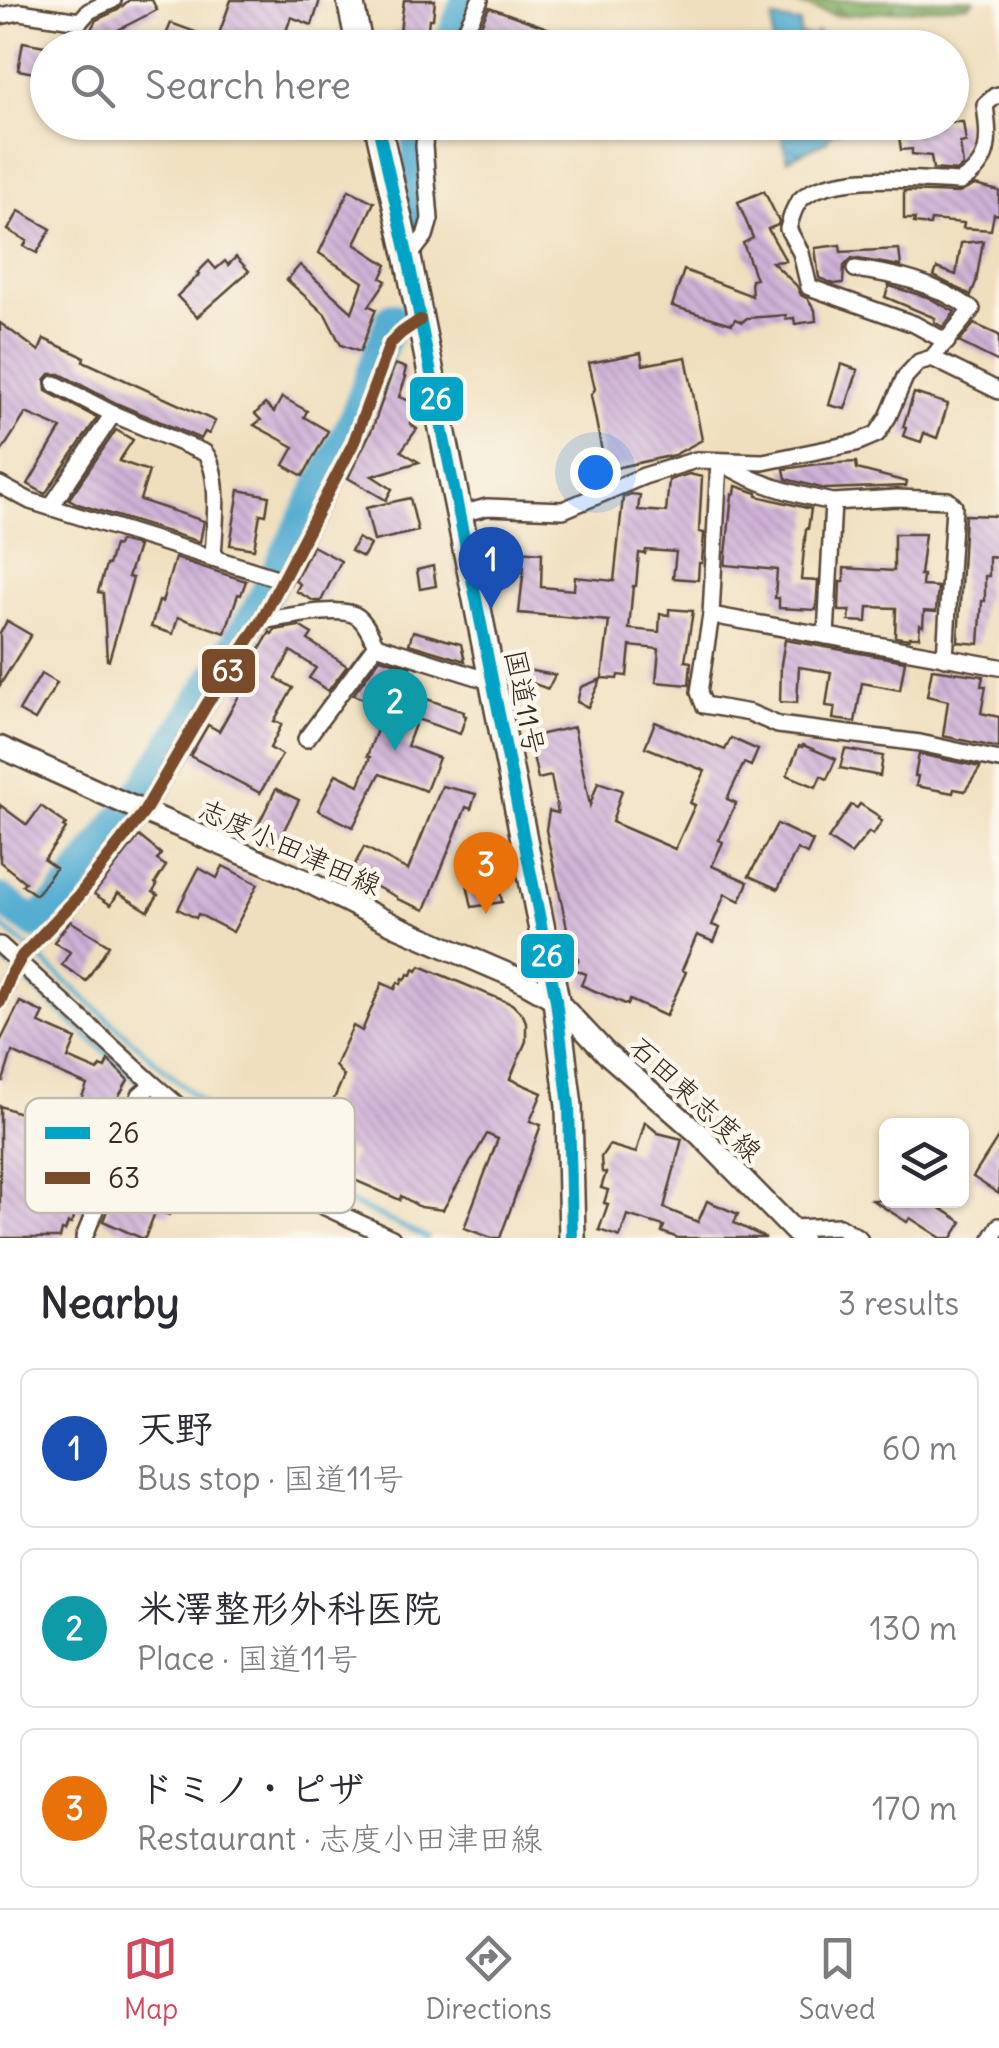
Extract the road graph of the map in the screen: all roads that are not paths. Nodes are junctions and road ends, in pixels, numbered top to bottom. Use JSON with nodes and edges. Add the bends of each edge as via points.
{"nodes":[{"id":1,"x":113,"y":0,"type":"edge"},
{"id":2,"x":350,"y":0,"type":"edge"},
{"id":3,"x":480,"y":0,"type":"edge"},
{"id":4,"x":0,"y":16,"type":"edge"},
{"id":5,"x":356,"y":30,"type":"edge"},
{"id":6,"x":466,"y":30,"type":"edge"},
{"id":7,"x":999,"y":96,"type":"edge"},
{"id":8,"x":381,"y":140,"type":"edge"},
{"id":9,"x":424,"y":140,"type":"edge"},
{"id":10,"x":408,"y":258,"type":"junction"},
{"id":11,"x":855,"y":268,"type":"dead end"},
{"id":12,"x":420,"y":320,"type":"junction"},
{"id":13,"x":947,"y":342,"type":"junction"},
{"id":14,"x":932,"y":358,"type":"junction"},
{"id":15,"x":55,"y":384,"type":"dead end"},
{"id":16,"x":999,"y":391,"type":"edge"},
{"id":17,"x":113,"y":414,"type":"junction"},
{"id":18,"x":720,"y":461,"type":"junction"},
{"id":19,"x":0,"y":485,"type":"edge"},
{"id":20,"x":834,"y":502,"type":"junction"},
{"id":21,"x":52,"y":508,"type":"junction"},
{"id":22,"x":458,"y":514,"type":"junction"},
{"id":23,"x":212,"y":558,"type":"junction"},
{"id":24,"x":283,"y":580,"type":"junction"},
{"id":25,"x":711,"y":616,"type":"junction"},
{"id":26,"x":261,"y":620,"type":"junction"},
{"id":27,"x":826,"y":636,"type":"junction"},
{"id":28,"x":376,"y":645,"type":"junction"},
{"id":29,"x":945,"y":658,"type":"junction"},
{"id":30,"x":999,"y":667,"type":"edge"},
{"id":31,"x":490,"y":681,"type":"junction"},
{"id":32,"x":306,"y":739,"type":"dead end"},
{"id":33,"x":0,"y":747,"type":"edge"},
{"id":34,"x":999,"y":760,"type":"edge"},
{"id":35,"x":144,"y":812,"type":"junction"},
{"id":36,"x":0,"y":945,"type":"edge"},
{"id":37,"x":18,"y":962,"type":"junction"},
{"id":38,"x":556,"y":1000,"type":"junction"},
{"id":39,"x":0,"y":1002,"type":"edge"},
{"id":40,"x":153,"y":1084,"type":"junction"},
{"id":41,"x":139,"y":1098,"type":"edge"},
{"id":42,"x":169,"y":1098,"type":"edge"},
{"id":43,"x":94,"y":1213,"type":"edge"},
{"id":44,"x":336,"y":1213,"type":"edge"},
{"id":45,"x":999,"y":1226,"type":"edge"},
{"id":46,"x":796,"y":1233,"type":"edge"},
{"id":47,"x":387,"y":1237,"type":"edge"},
{"id":48,"x":84,"y":1238,"type":"edge"},
{"id":49,"x":572,"y":1238,"type":"edge"},
{"id":50,"x":859,"y":1238,"type":"edge"},
{"id":51,"x":992,"y":1238,"type":"edge"}],
"edges":[{"from":1,"to":4,"type":"street","via":[[80,21],[20,12]]},
{"from":2,"to":5,"type":"highway"},
{"from":3,"to":6,"type":"street"},
{"from":7,"to":13,"type":"street","via":[[985,105],[986,154],[960,182],[838,182],[800,200],[788,229],[809,286]]},
{"from":8,"to":10,"type":"highway","name":"国道11号"},
{"from":9,"to":10,"type":"street","via":[[430,219]]},
{"from":10,"to":12,"type":"highway","name":"国道11号"},
{"from":11,"to":13,"type":"street","via":[[913,279],[972,308]]},
{"from":12,"to":22,"type":"highway","name":"国道11号"},
{"from":12,"to":24,"type":"street","via":[[390,344],[352,444]]},
{"from":13,"to":14,"type":"street"},
{"from":14,"to":16,"type":"street"},
{"from":14,"to":18,"type":"street","via":[[904,377],[876,434],[763,462]]},
{"from":15,"to":17,"type":"street"},
{"from":17,"to":21,"type":"street"},
{"from":17,"to":23,"type":"street","via":[[205,453],[212,462]]},
{"from":18,"to":20,"type":"street","via":[[763,484]]},
{"from":18,"to":22,"type":"street","via":[[665,468],[562,510],[487,507]]},
{"from":18,"to":25,"type":"street"},
{"from":19,"to":21,"type":"street"},
{"from":20,"to":27,"type":"street"},
{"from":20,"to":29,"type":"street","via":[[897,498],[948,500],[954,506]]},
{"from":21,"to":23,"type":"street"},
{"from":22,"to":31,"type":"highway","name":"国道11号"},
{"from":23,"to":24,"type":"street"},
{"from":24,"to":26,"type":"street"},
{"from":25,"to":27,"type":"street"},
{"from":25,"to":34,"type":"street","via":[[700,692],[704,705],[778,725]]},
{"from":26,"to":28,"type":"street","via":[[340,611],[356,616]]},
{"from":26,"to":35,"type":"street"},
{"from":27,"to":29,"type":"street"},
{"from":28,"to":31,"type":"street"},
{"from":28,"to":32,"type":"street"},
{"from":29,"to":30,"type":"street"},
{"from":31,"to":38,"type":"highway","name":"国道11号"},
{"from":33,"to":35,"type":"main road","name":"志度小田津田線"},
{"from":35,"to":37,"type":"street"},
{"from":35,"to":38,"type":"main road","name":"志度小田津田線"},
{"from":36,"to":37,"type":"street"},
{"from":37,"to":39,"type":"street"},
{"from":37,"to":40,"type":"street"},
{"from":38,"to":46,"type":"main road","name":"石田東志度線"},
{"from":38,"to":49,"type":"highway","name":"国道11号","via":[[569,1106]]},
{"from":40,"to":41,"type":"street"},
{"from":40,"to":42,"type":"street"},
{"from":43,"to":48,"type":"street"},
{"from":44,"to":47,"type":"street"},
{"from":45,"to":51,"type":"street"},
{"from":46,"to":50,"type":"street","via":[[839,1226]]}]}
